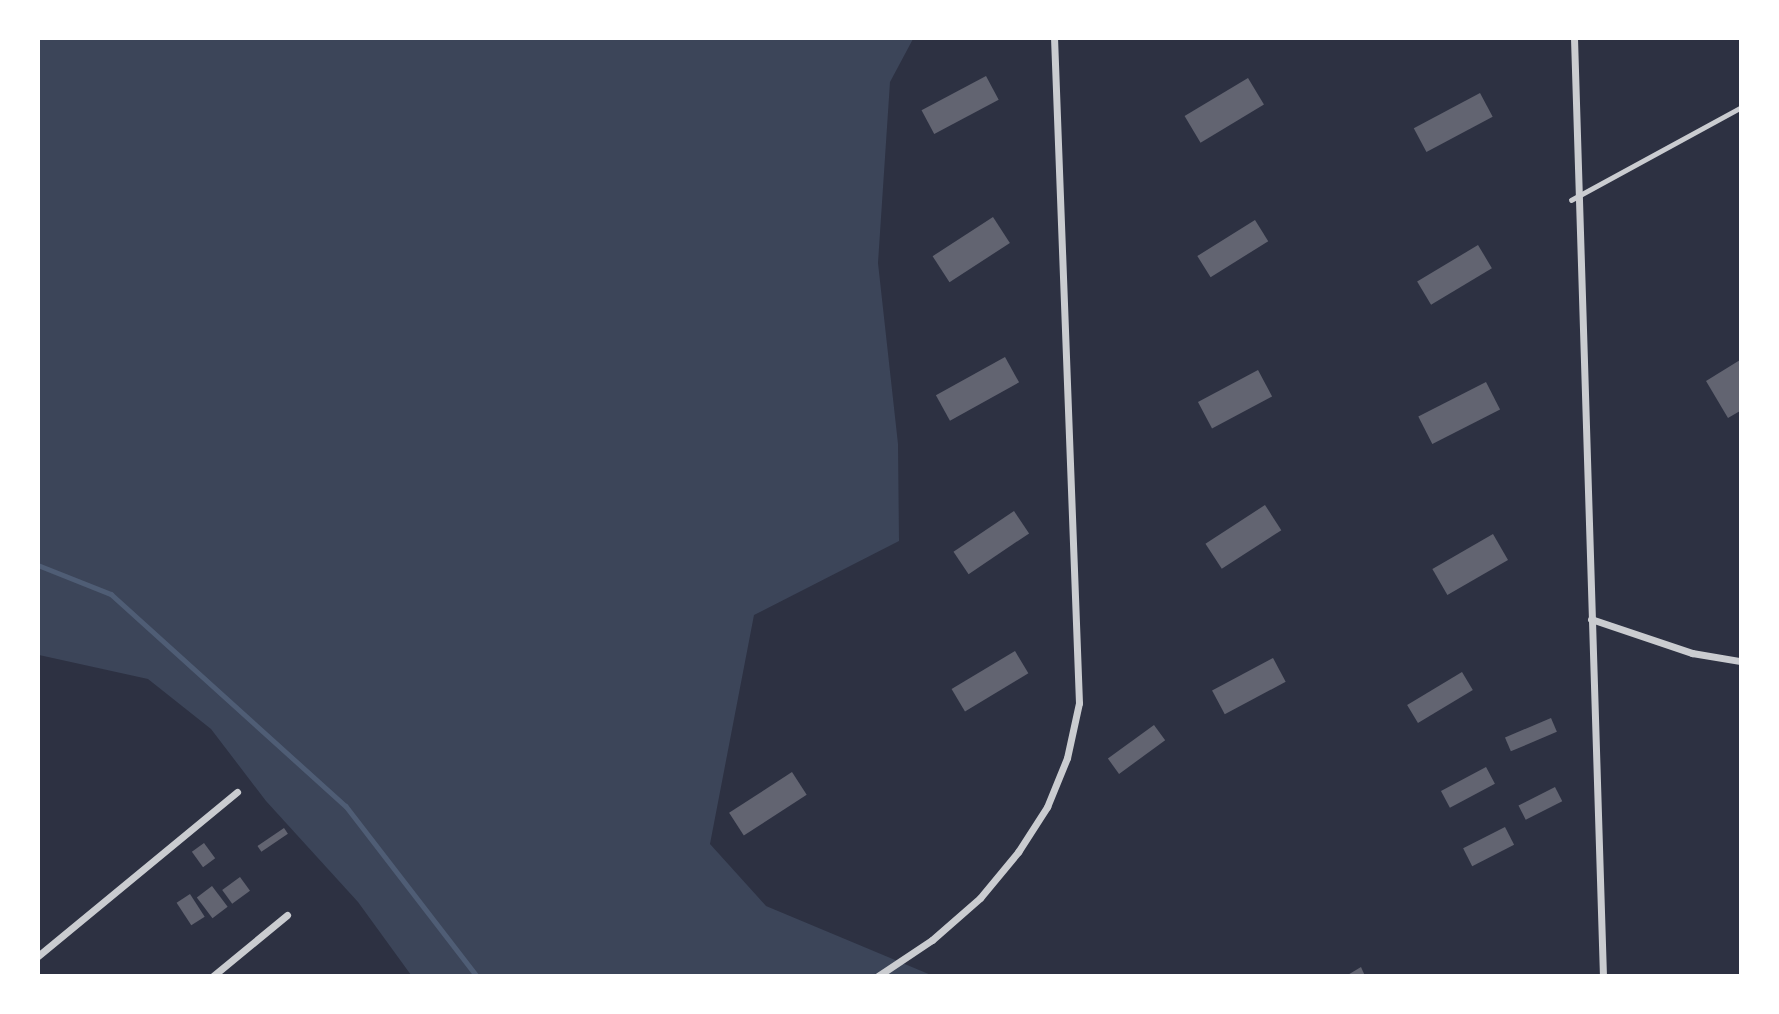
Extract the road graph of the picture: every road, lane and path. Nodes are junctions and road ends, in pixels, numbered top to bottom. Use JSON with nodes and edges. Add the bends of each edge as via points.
{"nodes":[{"id":1,"x":1054,"y":38,"type":"edge"},
{"id":2,"x":1574,"y":38,"type":"edge"},
{"id":3,"x":1741,"y":108,"type":"edge"},
{"id":4,"x":1570,"y":200,"type":"dead end"},
{"id":5,"x":1591,"y":620,"type":"junction"},
{"id":6,"x":1741,"y":661,"type":"edge"},
{"id":7,"x":237,"y":792,"type":"dead end"},
{"id":8,"x":287,"y":915,"type":"dead end"},
{"id":9,"x":38,"y":956,"type":"edge"},
{"id":10,"x":213,"y":975,"type":"edge"},
{"id":11,"x":878,"y":975,"type":"edge"},
{"id":12,"x":1603,"y":975,"type":"edge"}],
"edges":[{"from":1,"to":11,"type":"street","via":[[1079,703],[1067,758],[1047,807],[1018,852],[980,898],[932,940]]},
{"from":2,"to":5,"type":"street"},
{"from":3,"to":4,"type":"lane"},
{"from":5,"to":6,"type":"street","via":[[1692,653]]},
{"from":5,"to":12,"type":"street"},
{"from":7,"to":9,"type":"street"},
{"from":8,"to":10,"type":"street"}]}
